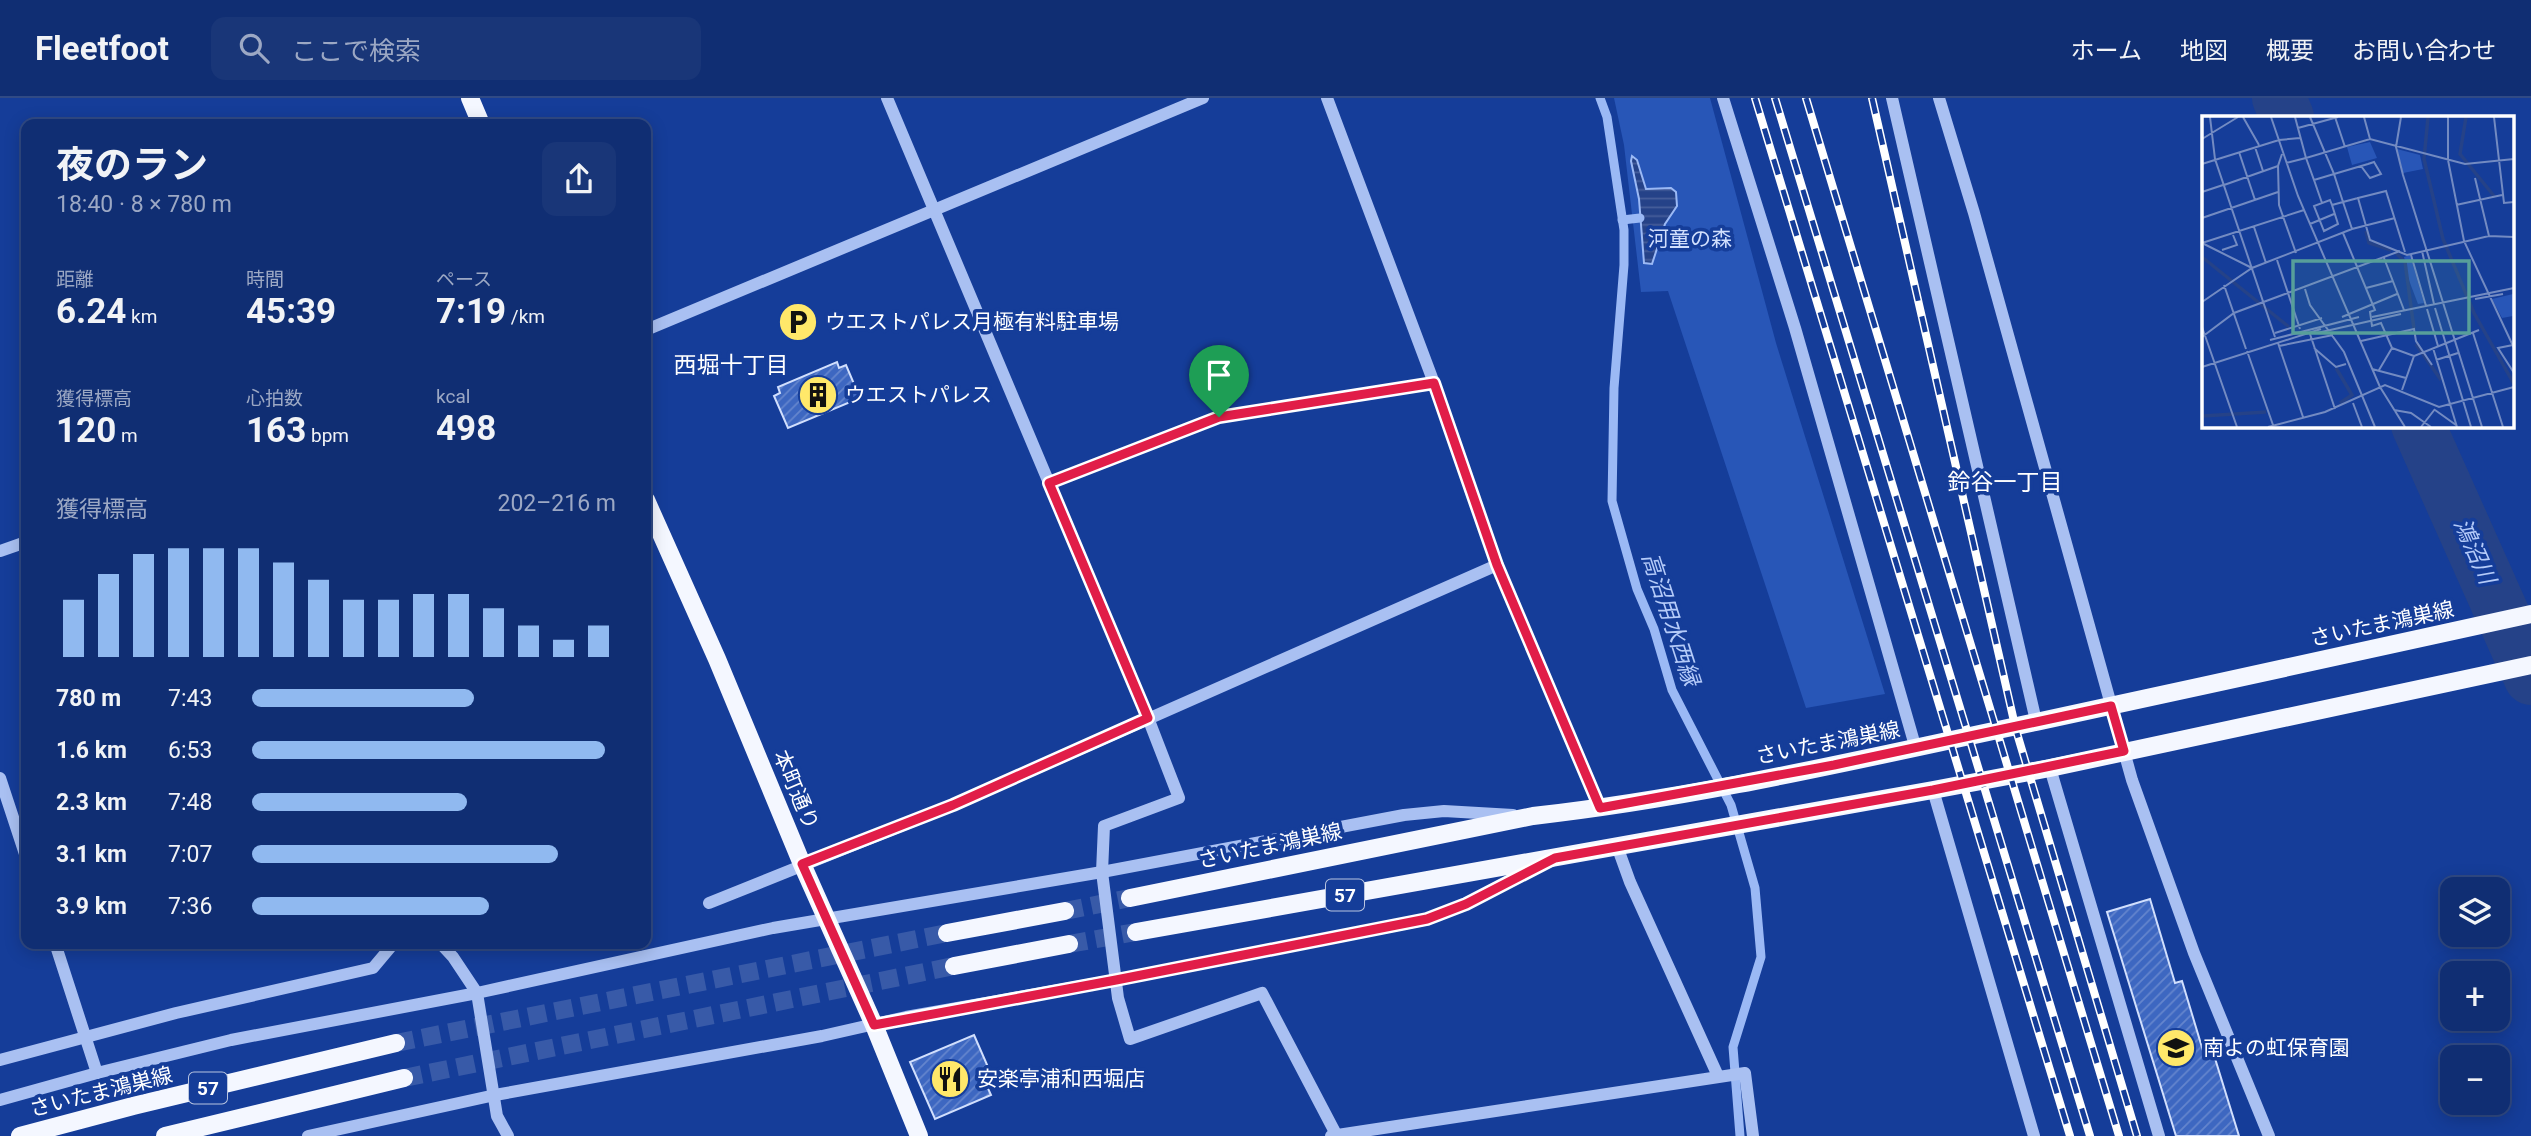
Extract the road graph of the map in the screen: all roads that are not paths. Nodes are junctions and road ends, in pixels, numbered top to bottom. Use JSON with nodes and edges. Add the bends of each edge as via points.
{"nodes":[{"id":1,"x":470,"y":98,"type":"edge"},
{"id":2,"x":887,"y":98,"type":"edge"},
{"id":3,"x":1203,"y":98,"type":"edge"},
{"id":4,"x":1327,"y":98,"type":"edge"},
{"id":5,"x":1723,"y":98,"type":"edge"},
{"id":6,"x":1892,"y":98,"type":"edge"},
{"id":7,"x":1939,"y":98,"type":"edge"},
{"id":8,"x":479,"y":119,"type":"edge"},
{"id":9,"x":933,"y":212,"type":"junction"},
{"id":10,"x":651,"y":328,"type":"edge"},
{"id":11,"x":1434,"y":383,"type":"junction"},
{"id":12,"x":1049,"y":483,"type":"junction"},
{"id":13,"x":651,"y":511,"type":"edge"},
{"id":14,"x":21,"y":544,"type":"edge"},
{"id":15,"x":0,"y":551,"type":"edge"},
{"id":16,"x":1497,"y":565,"type":"junction"},
{"id":17,"x":2531,"y":614,"type":"edge"},
{"id":18,"x":2531,"y":666,"type":"edge"},
{"id":19,"x":2111,"y":706,"type":"junction"},
{"id":20,"x":1148,"y":718,"type":"junction"},
{"id":21,"x":2036,"y":722,"type":"junction"},
{"id":22,"x":1916,"y":749,"type":"junction"},
{"id":23,"x":2124,"y":751,"type":"junction"},
{"id":24,"x":2050,"y":768,"type":"junction"},
{"id":25,"x":0,"y":778,"type":"edge"},
{"id":26,"x":1933,"y":790,"type":"junction"},
{"id":27,"x":1600,"y":808,"type":"junction"},
{"id":28,"x":1532,"y":816,"type":"junction"},
{"id":29,"x":21,"y":843,"type":"edge"},
{"id":30,"x":1617,"y":846,"type":"junction"},
{"id":31,"x":1555,"y":858,"type":"junction"},
{"id":32,"x":802,"y":864,"type":"junction"},
{"id":33,"x":1102,"y":872,"type":"junction"},
{"id":34,"x":1130,"y":898,"type":"tunnel mouth"},
{"id":35,"x":709,"y":903,"type":"dead end"},
{"id":36,"x":1065,"y":911,"type":"tunnel mouth"},
{"id":37,"x":827,"y":918,"type":"junction"},
{"id":38,"x":1136,"y":932,"type":"tunnel mouth"},
{"id":39,"x":947,"y":933,"type":"tunnel mouth"},
{"id":40,"x":1069,"y":944,"type":"tunnel mouth"},
{"id":41,"x":57,"y":949,"type":"edge"},
{"id":42,"x":389,"y":949,"type":"edge"},
{"id":43,"x":444,"y":949,"type":"edge"},
{"id":44,"x":954,"y":966,"type":"tunnel mouth"},
{"id":45,"x":1116,"y":980,"type":"junction"},
{"id":46,"x":477,"y":993,"type":"junction"},
{"id":47,"x":874,"y":1025,"type":"junction"},
{"id":48,"x":86,"y":1037,"type":"junction"},
{"id":49,"x":397,"y":1043,"type":"tunnel mouth"},
{"id":50,"x":0,"y":1060,"type":"edge"},
{"id":51,"x":97,"y":1073,"type":"junction"},
{"id":52,"x":1719,"y":1076,"type":"junction"},
{"id":53,"x":404,"y":1079,"type":"tunnel mouth"},
{"id":54,"x":495,"y":1096,"type":"junction"},
{"id":55,"x":0,"y":1100,"type":"edge"},
{"id":56,"x":1334,"y":1135,"type":"edge"},
{"id":57,"x":20,"y":1136,"type":"edge"},
{"id":58,"x":165,"y":1136,"type":"edge"},
{"id":59,"x":308,"y":1136,"type":"edge"},
{"id":60,"x":508,"y":1136,"type":"edge"},
{"id":61,"x":919,"y":1136,"type":"edge"},
{"id":62,"x":1753,"y":1136,"type":"edge"},
{"id":63,"x":2034,"y":1136,"type":"edge"},
{"id":64,"x":2159,"y":1136,"type":"edge"},
{"id":65,"x":2269,"y":1136,"type":"edge"}],
"edges":[{"from":1,"to":8,"type":"main road"},
{"from":2,"to":9,"type":"street"},
{"from":3,"to":9,"type":"street"},
{"from":4,"to":11,"type":"street"},
{"from":5,"to":22,"type":"street","via":[[1795,328]]},
{"from":6,"to":21,"type":"street"},
{"from":7,"to":19,"type":"street"},
{"from":9,"to":10,"type":"street"},
{"from":9,"to":12,"type":"street"},
{"from":11,"to":12,"type":"street","via":[[1219,417]]},
{"from":11,"to":16,"type":"street"},
{"from":12,"to":20,"type":"street"},
{"from":13,"to":32,"type":"main road","name":"本町通り"},
{"from":14,"to":15,"type":"street"},
{"from":16,"to":20,"type":"street"},
{"from":16,"to":27,"type":"street"},
{"from":17,"to":19,"type":"main road","name":"さいたま鴻巣線","number":"57"},
{"from":18,"to":23,"type":"main road","number":"57"},
{"from":19,"to":21,"type":"main road","name":"さいたま鴻巣線","number":"57"},
{"from":19,"to":23,"type":"street"},
{"from":20,"to":32,"type":"street","via":[[953,805]]},
{"from":20,"to":33,"type":"street","via":[[1179,798],[1104,826]]},
{"from":21,"to":22,"type":"main road","name":"さいたま鴻巣線","number":"57"},
{"from":22,"to":27,"type":"main road","name":"さいたま鴻巣線","number":"57"},
{"from":23,"to":24,"type":"main road","number":"57"},
{"from":23,"to":65,"type":"street","via":[[2189,941]]},
{"from":24,"to":26,"type":"main road","number":"57"},
{"from":24,"to":64,"type":"street"},
{"from":25,"to":29,"type":"street"},
{"from":26,"to":30,"type":"main road","number":"57"},
{"from":26,"to":63,"type":"street"},
{"from":27,"to":28,"type":"main road","name":"さいたま鴻巣線","number":"57"},
{"from":28,"to":33,"type":"street","via":[[1444,811],[1404,815]]},
{"from":28,"to":34,"type":"main road","name":"さいたま鴻巣線","number":"57"},
{"from":30,"to":31,"type":"main road","number":"57"},
{"from":30,"to":52,"type":"street"},
{"from":31,"to":38,"type":"main road","number":"57"},
{"from":31,"to":45,"type":"street","via":[[1427,919]]},
{"from":32,"to":35,"type":"street"},
{"from":32,"to":37,"type":"main road","name":"本町通り"},
{"from":33,"to":37,"type":"street"},
{"from":33,"to":45,"type":"street"},
{"from":36,"to":39,"type":"main road"},
{"from":37,"to":46,"type":"street"},
{"from":37,"to":47,"type":"main road","name":"本町通り"},
{"from":40,"to":44,"type":"main road"},
{"from":41,"to":48,"type":"street"},
{"from":42,"to":48,"type":"street","via":[[373,968]]},
{"from":43,"to":46,"type":"street"},
{"from":45,"to":47,"type":"street"},
{"from":45,"to":56,"type":"street","via":[[1130,1039],[1262,993]]},
{"from":46,"to":51,"type":"street","via":[[231,1040]]},
{"from":46,"to":54,"type":"street"},
{"from":47,"to":54,"type":"street"},
{"from":47,"to":61,"type":"main road","name":"本町通り"},
{"from":48,"to":50,"type":"street"},
{"from":48,"to":51,"type":"street"},
{"from":49,"to":57,"type":"main road","name":"さいたま鴻巣線","number":"57"},
{"from":51,"to":55,"type":"street"},
{"from":52,"to":56,"type":"street"},
{"from":52,"to":62,"type":"street","via":[[1745,1073]]},
{"from":53,"to":58,"type":"main road","number":"57"},
{"from":54,"to":59,"type":"street"},
{"from":54,"to":60,"type":"street","via":[[497,1116]]}]}
